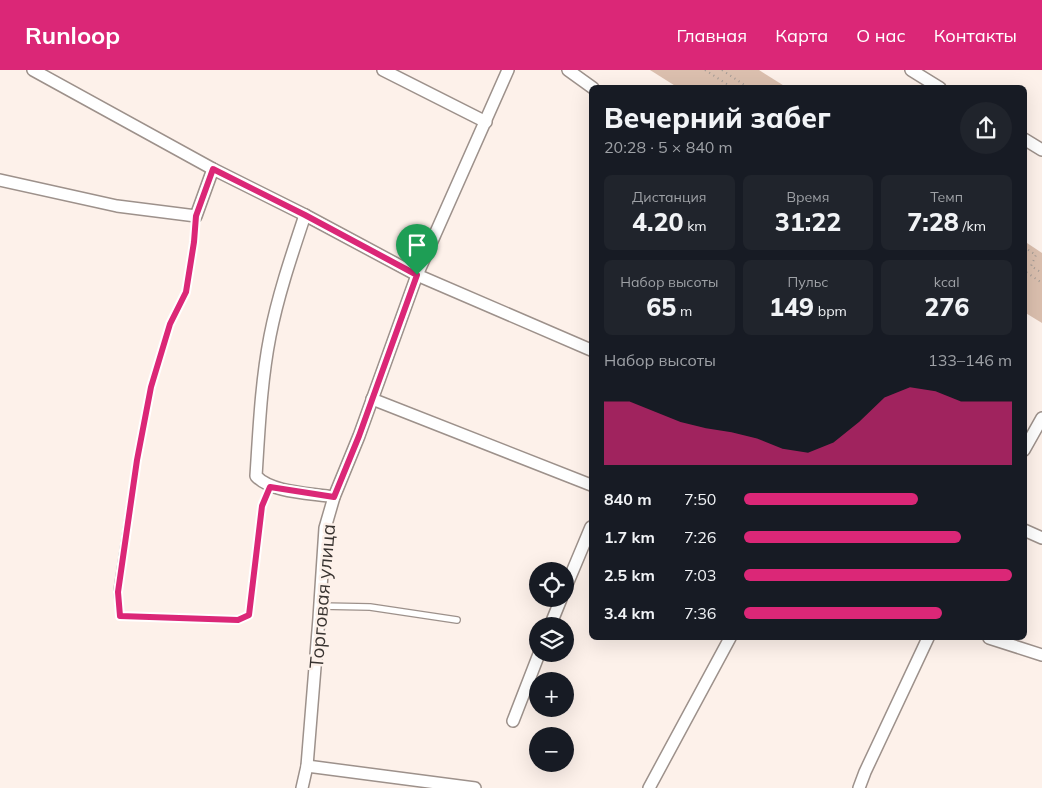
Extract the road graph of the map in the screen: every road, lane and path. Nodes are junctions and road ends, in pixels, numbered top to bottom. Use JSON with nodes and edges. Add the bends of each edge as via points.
{"nodes":[{"id":1,"x":33,"y":70,"type":"edge"},
{"id":2,"x":383,"y":70,"type":"edge"},
{"id":3,"x":508,"y":70,"type":"edge"},
{"id":4,"x":568,"y":70,"type":"edge"},
{"id":5,"x":705,"y":70,"type":"edge"},
{"id":6,"x":722,"y":70,"type":"edge"},
{"id":7,"x":912,"y":70,"type":"edge"},
{"id":8,"x":589,"y":85,"type":"edge"},
{"id":9,"x":728,"y":85,"type":"edge"},
{"id":10,"x":745,"y":85,"type":"edge"},
{"id":11,"x":935,"y":85,"type":"edge"},
{"id":12,"x":486,"y":122,"type":"junction"},
{"id":13,"x":1027,"y":141,"type":"edge"},
{"id":14,"x":1042,"y":150,"type":"edge"},
{"id":15,"x":213,"y":169,"type":"junction"},
{"id":16,"x":0,"y":180,"type":"edge"},
{"id":17,"x":305,"y":215,"type":"junction"},
{"id":18,"x":196,"y":216,"type":"junction"},
{"id":19,"x":1027,"y":249,"type":"edge"},
{"id":20,"x":1027,"y":273,"type":"edge"},
{"id":21,"x":1042,"y":273,"type":"edge"},
{"id":22,"x":417,"y":275,"type":"junction"},
{"id":23,"x":1042,"y":283,"type":"edge"},
{"id":24,"x":589,"y":349,"type":"edge"},
{"id":25,"x":372,"y":399,"type":"junction"},
{"id":26,"x":1042,"y":418,"type":"edge"},
{"id":27,"x":1027,"y":445,"type":"edge"},
{"id":28,"x":589,"y":484,"type":"edge"},
{"id":29,"x":270,"y":487,"type":"junction"},
{"id":30,"x":334,"y":497,"type":"junction"},
{"id":31,"x":1027,"y":531,"type":"edge"},
{"id":32,"x":589,"y":532,"type":"edge"},
{"id":33,"x":1042,"y":538,"type":"edge"},
{"id":34,"x":574,"y":568,"type":"edge"},
{"id":35,"x":320,"y":606,"type":"junction"},
{"id":36,"x":456,"y":620,"type":"dead end"},
{"id":37,"x":729,"y":640,"type":"edge"},
{"id":38,"x":927,"y":640,"type":"edge"},
{"id":39,"x":995,"y":640,"type":"edge"},
{"id":40,"x":1042,"y":655,"type":"edge"},
{"id":41,"x":536,"y":662,"type":"edge"},
{"id":42,"x":514,"y":721,"type":"dead end"},
{"id":43,"x":307,"y":766,"type":"junction"},
{"id":44,"x":302,"y":788,"type":"edge"},
{"id":45,"x":473,"y":788,"type":"edge"},
{"id":46,"x":649,"y":788,"type":"edge"},
{"id":47,"x":859,"y":788,"type":"edge"}],
"edges":[{"from":1,"to":15,"type":"street"},
{"from":2,"to":12,"type":"street"},
{"from":3,"to":12,"type":"street","name":"Торговая улица"},
{"from":4,"to":8,"type":"street"},
{"from":5,"to":9,"type":"path"},
{"from":6,"to":10,"type":"path"},
{"from":7,"to":11,"type":"street"},
{"from":12,"to":22,"type":"street","name":"Торговая улица"},
{"from":13,"to":14,"type":"street"},
{"from":15,"to":17,"type":"street"},
{"from":15,"to":18,"type":"street"},
{"from":16,"to":18,"type":"street","via":[[116,206]]},
{"from":17,"to":22,"type":"street"},
{"from":17,"to":29,"type":"street","via":[[270,335],[256,476]]},
{"from":18,"to":29,"type":"lane","via":[[186,292],[170,324],[149,396],[118,592],[120,616],[238,620],[249,615],[262,506]]},
{"from":19,"to":21,"type":"path","via":[[1036,255],[1031,266]]},
{"from":20,"to":23,"type":"path"},
{"from":22,"to":24,"type":"street"},
{"from":22,"to":25,"type":"street","name":"Торговая улица"},
{"from":25,"to":28,"type":"street"},
{"from":25,"to":30,"type":"street","name":"Торговая улица"},
{"from":26,"to":27,"type":"street"},
{"from":29,"to":30,"type":"street"},
{"from":30,"to":35,"type":"street","name":"Торговая улица","via":[[325,528]]},
{"from":31,"to":33,"type":"street"},
{"from":32,"to":34,"type":"street"},
{"from":35,"to":36,"type":"lane","via":[[370,607]]},
{"from":35,"to":43,"type":"street","name":"Торговая улица"},
{"from":37,"to":46,"type":"street"},
{"from":38,"to":47,"type":"street"},
{"from":39,"to":40,"type":"street"},
{"from":41,"to":42,"type":"street"},
{"from":43,"to":44,"type":"street","name":"Торговая улица"},
{"from":43,"to":45,"type":"street"}]}
